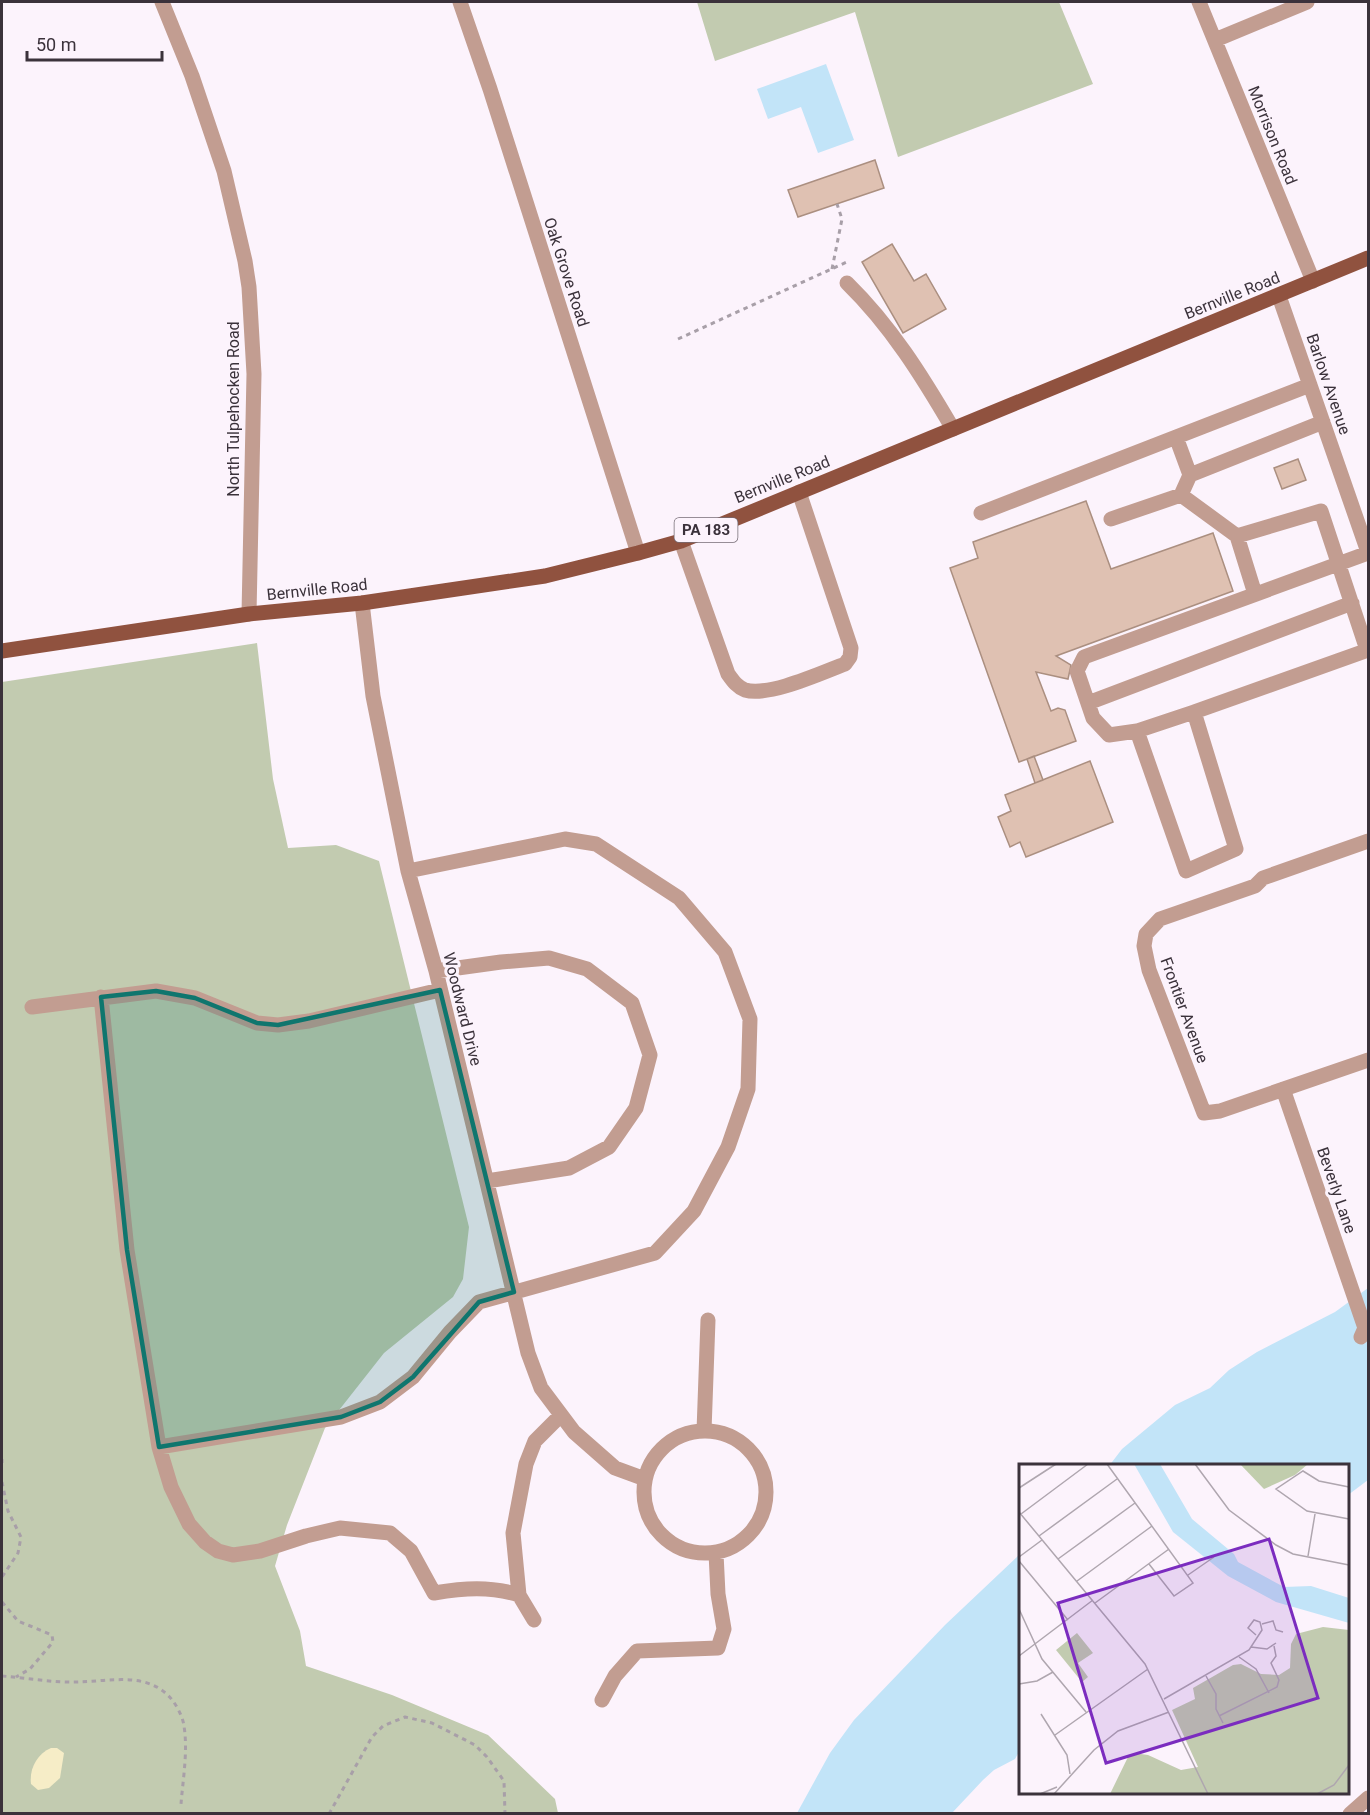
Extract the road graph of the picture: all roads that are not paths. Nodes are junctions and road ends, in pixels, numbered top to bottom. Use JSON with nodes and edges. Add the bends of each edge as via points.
{"nodes":[{"id":1,"x":162,"y":2,"type":"edge"},
{"id":2,"x":460,"y":2,"type":"edge"},
{"id":3,"x":1199,"y":2,"type":"edge"},
{"id":4,"x":1307,"y":2,"type":"edge"},
{"id":5,"x":1215,"y":40,"type":"junction"},
{"id":6,"x":1368,"y":258,"type":"edge"},
{"id":7,"x":1313,"y":281,"type":"junction"},
{"id":8,"x":847,"y":283,"type":"dead end"},
{"id":9,"x":1279,"y":296,"type":"junction"},
{"id":10,"x":1310,"y":385,"type":"junction"},
{"id":11,"x":1323,"y":422,"type":"junction"},
{"id":12,"x":953,"y":429,"type":"junction"},
{"id":13,"x":1176,"y":437,"type":"junction"},
{"id":14,"x":1190,"y":475,"type":"junction"},
{"id":15,"x":800,"y":492,"type":"junction"},
{"id":16,"x":1181,"y":495,"type":"junction"},
{"id":17,"x":981,"y":513,"type":"dead end"},
{"id":18,"x":1112,"y":519,"type":"dead end"},
{"id":19,"x":1237,"y":536,"type":"junction"},
{"id":20,"x":681,"y":541,"type":"junction"},
{"id":21,"x":1368,"y":552,"type":"edge"},
{"id":22,"x":638,"y":553,"type":"junction"},
{"id":23,"x":1338,"y":564,"type":"junction"},
{"id":24,"x":1255,"y":594,"type":"junction"},
{"id":25,"x":362,"y":603,"type":"junction"},
{"id":26,"x":1352,"y":603,"type":"junction"},
{"id":27,"x":249,"y":614,"type":"junction"},
{"id":28,"x":1368,"y":650,"type":"edge"},
{"id":29,"x":2,"y":651,"type":"edge"},
{"id":30,"x":1088,"y":703,"type":"junction"},
{"id":31,"x":1194,"y":712,"type":"junction"},
{"id":32,"x":1137,"y":731,"type":"junction"},
{"id":33,"x":1368,"y":841,"type":"edge"},
{"id":34,"x":408,"y":871,"type":"junction"},
{"id":35,"x":436,"y":971,"type":"junction"},
{"id":36,"x":440,"y":990,"type":"junction"},
{"id":37,"x":101,"y":997,"type":"junction"},
{"id":38,"x":32,"y":1007,"type":"dead end"},
{"id":39,"x":1368,"y":1060,"type":"edge"},
{"id":40,"x":1283,"y":1089,"type":"junction"},
{"id":41,"x":487,"y":1181,"type":"junction"},
{"id":42,"x":513,"y":1293,"type":"junction"},
{"id":43,"x":708,"y":1320,"type":"dead end"},
{"id":44,"x":1361,"y":1337,"type":"dead end"},
{"id":45,"x":561,"y":1415,"type":"junction"},
{"id":46,"x":704,"y":1431,"type":"junction"},
{"id":47,"x":159,"y":1447,"type":"junction"},
{"id":48,"x":645,"y":1479,"type":"junction"},
{"id":49,"x":716,"y":1553,"type":"junction"},
{"id":50,"x":519,"y":1595,"type":"junction"},
{"id":51,"x":534,"y":1620,"type":"dead end"},
{"id":52,"x":602,"y":1700,"type":"dead end"},
{"id":53,"x":1368,"y":1798,"type":"edge"},
{"id":54,"x":1350,"y":1814,"type":"edge"}],
"edges":[{"from":1,"to":27,"type":"street","name":"North Tulpehocken Road","via":[[224,171],[249,287],[254,374]]},
{"from":2,"to":22,"type":"street","name":"Oak Grove Road"},
{"from":3,"to":5,"type":"street","name":"Morrison Road"},
{"from":4,"to":5,"type":"street"},
{"from":5,"to":7,"type":"street","name":"Morrison Road"},
{"from":6,"to":7,"type":"main road","name":"Bernville Road","number":"PA 183"},
{"from":7,"to":9,"type":"main road","name":"Bernville Road","number":"PA 183"},
{"from":8,"to":12,"type":"street","via":[[900,343]]},
{"from":9,"to":10,"type":"street","name":"Barlow Avenue"},
{"from":9,"to":12,"type":"main road","name":"Bernville Road","number":"PA 183"},
{"from":10,"to":11,"type":"street","name":"Barlow Avenue"},
{"from":10,"to":13,"type":"street"},
{"from":11,"to":14,"type":"street"},
{"from":11,"to":21,"type":"street","name":"Barlow Avenue"},
{"from":12,"to":15,"type":"main road","name":"Bernville Road","number":"PA 183"},
{"from":13,"to":14,"type":"street"},
{"from":13,"to":17,"type":"street"},
{"from":14,"to":16,"type":"street"},
{"from":15,"to":20,"type":"main road","name":"Bernville Road","number":"PA 183"},
{"from":15,"to":20,"type":"street","via":[[852,648],[845,664],[766,692],[746,690],[735,684],[728,674]]},
{"from":16,"to":18,"type":"street"},
{"from":16,"to":19,"type":"street"},
{"from":19,"to":23,"type":"street","via":[[1321,511]]},
{"from":19,"to":24,"type":"street"},
{"from":20,"to":22,"type":"main road","name":"Bernville Road","number":"PA 183"},
{"from":21,"to":23,"type":"street"},
{"from":22,"to":25,"type":"main road","name":"Bernville Road","number":"PA 183","via":[[545,576]]},
{"from":23,"to":24,"type":"street"},
{"from":23,"to":26,"type":"street"},
{"from":24,"to":30,"type":"street","via":[[1084,657],[1077,671]]},
{"from":25,"to":27,"type":"main road","name":"Bernville Road","number":"PA 183"},
{"from":25,"to":34,"type":"street","name":"Woodward Drive","via":[[373,696]]},
{"from":26,"to":28,"type":"street"},
{"from":26,"to":30,"type":"street"},
{"from":27,"to":29,"type":"main road","name":"Bernville Road","number":"PA 183"},
{"from":28,"to":31,"type":"street"},
{"from":30,"to":32,"type":"street","via":[[1093,718],[1110,735]]},
{"from":31,"to":32,"type":"street"},
{"from":31,"to":32,"type":"street","via":[[1236,849],[1186,871]]},
{"from":33,"to":40,"type":"street","name":"Frontier Avenue","via":[[1160,919],[1146,934],[1149,970],[1204,1113]]},
{"from":34,"to":35,"type":"street","name":"Woodward Drive"},
{"from":34,"to":42,"type":"street","via":[[565,839],[596,844],[680,898],[725,952],[750,1019],[748,1089],[728,1147],[694,1211],[654,1253]]},
{"from":35,"to":36,"type":"street","name":"Woodward Drive"},
{"from":35,"to":41,"type":"street","via":[[549,958],[587,969],[632,1003],[650,1055],[636,1108],[609,1147],[569,1168]]},
{"from":36,"to":37,"type":"street","via":[[309,1021],[278,1024],[257,1023],[195,998],[156,990]]},
{"from":36,"to":41,"type":"street","name":"Woodward Drive"},
{"from":37,"to":38,"type":"street"},
{"from":37,"to":47,"type":"street","via":[[127,1250]]},
{"from":39,"to":40,"type":"street"},
{"from":40,"to":44,"type":"street","name":"Beverly Lane","via":[[1365,1328]]},
{"from":41,"to":42,"type":"street","name":"Woodward Drive"},
{"from":42,"to":45,"type":"street","name":"Woodward Drive","via":[[541,1388]]},
{"from":42,"to":47,"type":"street","via":[[479,1302],[413,1377],[380,1402],[342,1417]]},
{"from":43,"to":46,"type":"street"},
{"from":45,"to":48,"type":"street","name":"Woodward Drive","via":[[574,1432],[615,1468]]},
{"from":45,"to":50,"type":"street","via":[[536,1441],[526,1464],[513,1533]]},
{"from":46,"to":48,"type":"street","via":[[671,1440],[654,1456]]},
{"from":46,"to":49,"type":"street","via":[[718,1431],[740,1441],[757,1458],[766,1480],[766,1505],[756,1527],[739,1544]]},
{"from":47,"to":50,"type":"street","via":[[171,1487],[189,1524],[218,1551],[233,1555],[260,1551],[340,1528],[390,1533],[411,1551],[434,1593],[465,1587],[500,1589]]},
{"from":48,"to":49,"type":"street","via":[[644,1503],[653,1526],[670,1543],[685,1550]]},
{"from":49,"to":52,"type":"street","via":[[724,1629],[718,1648],[637,1651],[615,1676]]},
{"from":50,"to":51,"type":"street"},
{"from":53,"to":54,"type":"street"}]}
